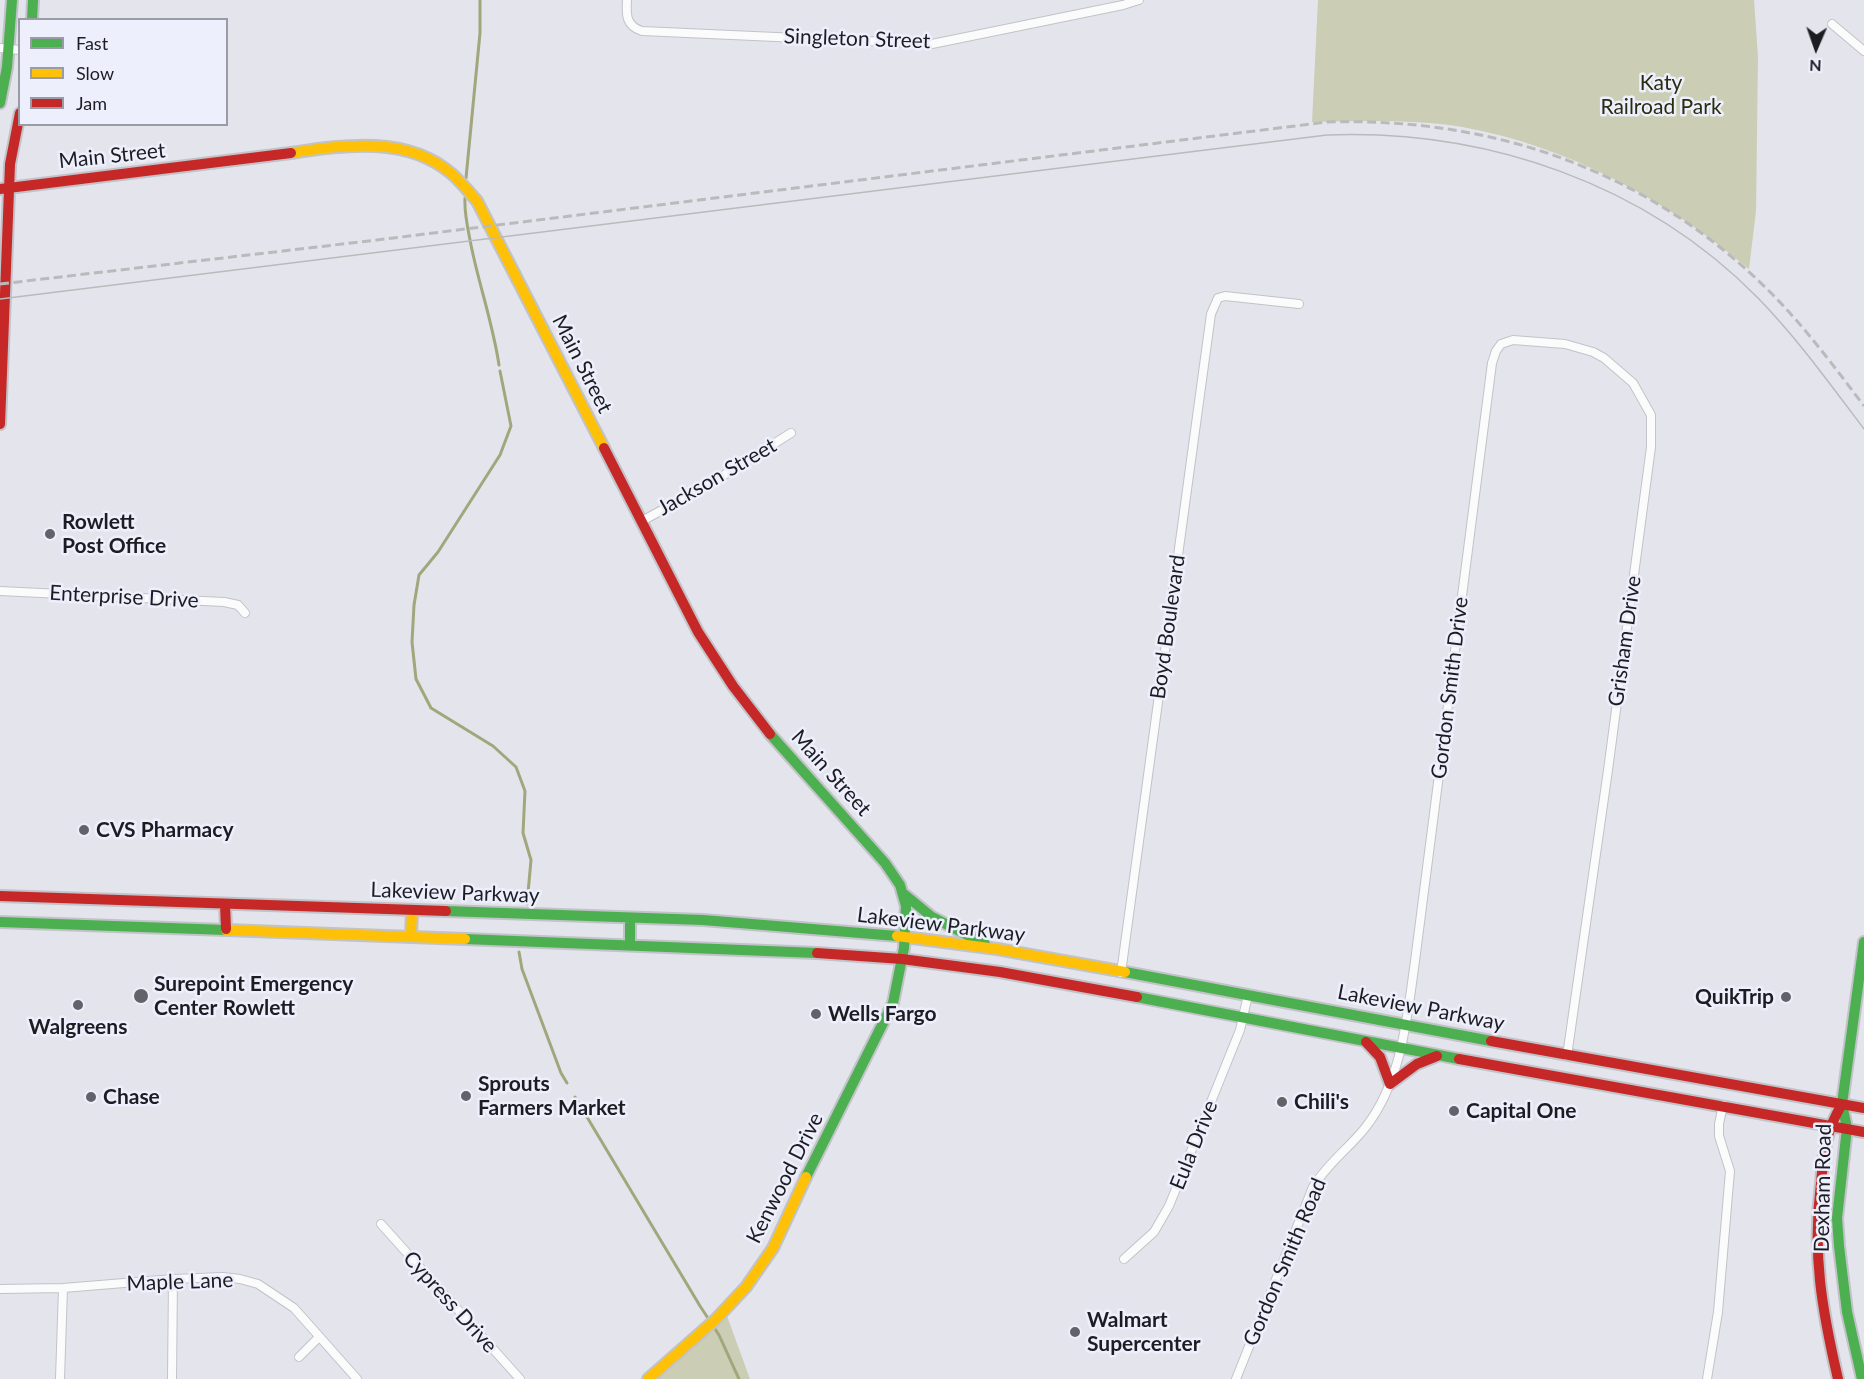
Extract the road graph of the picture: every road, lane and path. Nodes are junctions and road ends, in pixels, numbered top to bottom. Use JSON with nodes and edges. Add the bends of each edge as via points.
{"nodes":[{"id":1,"x":12,"y":0,"type":"edge"},
{"id":2,"x":33,"y":0,"type":"edge"},
{"id":3,"x":627,"y":0,"type":"edge"},
{"id":4,"x":1140,"y":0,"type":"edge"},
{"id":5,"x":32,"y":18,"type":"edge"},
{"id":6,"x":1832,"y":24,"type":"dead end"},
{"id":7,"x":9,"y":49,"type":"edge"},
{"id":8,"x":1864,"y":51,"type":"edge"},
{"id":9,"x":0,"y":103,"type":"edge"},
{"id":10,"x":18,"y":123,"type":"edge"},
{"id":11,"x":5,"y":188,"type":"edge"},
{"id":12,"x":1299,"y":304,"type":"dead end"},
{"id":13,"x":1496,"y":351,"type":"joint"},
{"id":14,"x":0,"y":424,"type":"edge"},
{"id":15,"x":791,"y":433,"type":"dead end"},
{"id":16,"x":642,"y":520,"type":"junction"},
{"id":17,"x":0,"y":591,"type":"edge"},
{"id":18,"x":245,"y":613,"type":"dead end"},
{"id":19,"x":904,"y":894,"type":"junction"},
{"id":20,"x":0,"y":896,"type":"edge"},
{"id":21,"x":225,"y":904,"type":"junction"},
{"id":22,"x":412,"y":911,"type":"junction"},
{"id":23,"x":630,"y":918,"type":"junction"},
{"id":24,"x":0,"y":922,"type":"edge"},
{"id":25,"x":226,"y":929,"type":"junction"},
{"id":26,"x":411,"y":936,"type":"junction"},
{"id":27,"x":904,"y":938,"type":"junction"},
{"id":28,"x":1864,"y":942,"type":"edge"},
{"id":29,"x":630,"y":944,"type":"junction"},
{"id":30,"x":997,"y":949,"type":"junction"},
{"id":31,"x":902,"y":959,"type":"junction"},
{"id":32,"x":1121,"y":973,"type":"junction"},
{"id":33,"x":1111,"y":992,"type":"junction"},
{"id":34,"x":1127,"y":995,"type":"junction"},
{"id":35,"x":1248,"y":995,"type":"junction"},
{"id":36,"x":1244,"y":1017,"type":"junction"},
{"id":37,"x":1406,"y":1026,"type":"junction"},
{"id":38,"x":1365,"y":1041,"type":"junction"},
{"id":39,"x":1401,"y":1048,"type":"junction"},
{"id":40,"x":1438,"y":1055,"type":"junction"},
{"id":41,"x":1567,"y":1056,"type":"junction"},
{"id":42,"x":1563,"y":1076,"type":"junction"},
{"id":43,"x":1390,"y":1084,"type":"junction"},
{"id":44,"x":1842,"y":1104,"type":"junction"},
{"id":45,"x":1723,"y":1105,"type":"junction"},
{"id":46,"x":1864,"y":1108,"type":"edge"},
{"id":47,"x":1830,"y":1125,"type":"junction"},
{"id":48,"x":1847,"y":1128,"type":"junction"},
{"id":49,"x":1864,"y":1132,"type":"edge"},
{"id":50,"x":381,"y":1224,"type":"dead end"},
{"id":51,"x":1124,"y":1259,"type":"dead end"},
{"id":52,"x":173,"y":1279,"type":"junction"},
{"id":53,"x":63,"y":1288,"type":"junction"},
{"id":54,"x":0,"y":1289,"type":"edge"},
{"id":55,"x":319,"y":1336,"type":"junction"},
{"id":56,"x":299,"y":1357,"type":"dead end"},
{"id":57,"x":60,"y":1379,"type":"edge"},
{"id":58,"x":172,"y":1379,"type":"edge"},
{"id":59,"x":357,"y":1379,"type":"edge"},
{"id":60,"x":520,"y":1379,"type":"edge"},
{"id":61,"x":648,"y":1379,"type":"edge"},
{"id":62,"x":1236,"y":1379,"type":"edge"},
{"id":63,"x":1707,"y":1379,"type":"edge"},
{"id":64,"x":1838,"y":1379,"type":"edge"},
{"id":65,"x":1862,"y":1379,"type":"edge"}],
"edges":[{"from":1,"to":7,"type":"main road"},
{"from":2,"to":5,"type":"main road"},
{"from":3,"to":4,"type":"street","name":"Singleton Street","via":[[627,19],[642,31],[932,44]]},
{"from":6,"to":8,"type":"street"},
{"from":7,"to":9,"type":"main road"},
{"from":10,"to":11,"type":"main road"},
{"from":11,"to":14,"type":"main road"},
{"from":11,"to":16,"type":"main road","name":"Main Street","via":[[340,146],[389,147],[417,153],[451,173],[477,201]]},
{"from":12,"to":32,"type":"street","name":"Boyd Boulevard","via":[[1232,295],[1218,298],[1211,314]]},
{"from":13,"to":37,"type":"street","name":"Gordon Smith Drive"},
{"from":13,"to":41,"type":"street","name":"Grisham Drive","via":[[1501,344],[1513,340],[1565,344],[1593,352],[1633,383],[1651,415],[1648,469]]},
{"from":15,"to":16,"type":"street","name":"Jackson Street"},
{"from":16,"to":19,"type":"main road","name":"Main Street","via":[[699,632],[741,698],[870,845],[898,880]]},
{"from":17,"to":18,"type":"street","name":"Enterprise Drive","via":[[224,602],[238,605]]},
{"from":19,"to":27,"type":"main road"},
{"from":19,"to":30,"type":"main road","via":[[934,920]]},
{"from":20,"to":21,"type":"main road","name":"Lakeview Parkway"},
{"from":21,"to":22,"type":"main road","name":"Lakeview Parkway"},
{"from":21,"to":25,"type":"main road"},
{"from":22,"to":23,"type":"main road","name":"Lakeview Parkway"},
{"from":22,"to":26,"type":"main road"},
{"from":23,"to":27,"type":"main road","name":"Lakeview Parkway","via":[[714,921]]},
{"from":23,"to":29,"type":"main road"},
{"from":24,"to":25,"type":"main road","name":"Lakeview Parkway"},
{"from":25,"to":26,"type":"main road","name":"Lakeview Parkway"},
{"from":26,"to":29,"type":"main road","name":"Lakeview Parkway"},
{"from":27,"to":30,"type":"main road","name":"Lakeview Parkway"},
{"from":27,"to":31,"type":"main road"},
{"from":28,"to":44,"type":"main road","name":"Dexham Road"},
{"from":29,"to":31,"type":"main road","name":"Lakeview Parkway"},
{"from":30,"to":32,"type":"main road","name":"Lakeview Parkway"},
{"from":31,"to":33,"type":"main road","name":"Lakeview Parkway"},
{"from":31,"to":61,"type":"main road","name":"Kenwood Drive","via":[[893,1003],[772,1250],[722,1311]]},
{"from":32,"to":33,"type":"main road"},
{"from":32,"to":34,"type":"main road"},
{"from":32,"to":35,"type":"main road","name":"Lakeview Parkway"},
{"from":33,"to":34,"type":"main road","name":"Lakeview Parkway"},
{"from":34,"to":36,"type":"main road","name":"Lakeview Parkway"},
{"from":35,"to":36,"type":"street","name":"Eula Drive"},
{"from":35,"to":37,"type":"main road","name":"Lakeview Parkway"},
{"from":36,"to":38,"type":"main road","name":"Lakeview Parkway"},
{"from":36,"to":51,"type":"street","name":"Eula Drive","via":[[1170,1206],[1154,1232]]},
{"from":37,"to":39,"type":"street","name":"Gordon Smith Road"},
{"from":37,"to":41,"type":"main road","name":"Lakeview Parkway"},
{"from":38,"to":39,"type":"main road","name":"Lakeview Parkway"},
{"from":38,"to":43,"type":"main road","via":[[1380,1058]]},
{"from":39,"to":40,"type":"main road","name":"Lakeview Parkway"},
{"from":39,"to":43,"type":"street","name":"Gordon Smith Road"},
{"from":40,"to":42,"type":"main road","name":"Lakeview Parkway"},
{"from":40,"to":43,"type":"main road","via":[[1417,1064]]},
{"from":41,"to":42,"type":"main road"},
{"from":41,"to":44,"type":"main road","name":"Lakeview Parkway"},
{"from":42,"to":45,"type":"main road","name":"Lakeview Parkway"},
{"from":43,"to":62,"type":"street","name":"Gordon Smith Road","via":[[1384,1101],[1364,1129],[1313,1187]]},
{"from":44,"to":46,"type":"main road","name":"Lakeview Parkway"},
{"from":44,"to":47,"type":"main road","name":"Dexham Road"},
{"from":44,"to":48,"type":"main road","name":"Dexham Road"},
{"from":45,"to":47,"type":"main road","name":"Lakeview Parkway"},
{"from":45,"to":63,"type":"street","via":[[1719,1136],[1730,1171],[1718,1312]]},
{"from":47,"to":48,"type":"main road","name":"Lakeview Parkway"},
{"from":47,"to":64,"type":"main road","name":"Dexham Road","via":[[1818,1210],[1817,1261]]},
{"from":48,"to":49,"type":"main road","name":"Lakeview Parkway"},
{"from":48,"to":65,"type":"main road","name":"Dexham Road","via":[[1837,1218],[1847,1312]]},
{"from":50,"to":60,"type":"street","name":"Cypress Drive"},
{"from":52,"to":53,"type":"street","name":"Maple Lane"},
{"from":52,"to":55,"type":"street","name":"Maple Lane","via":[[223,1277],[258,1284],[294,1308]]},
{"from":52,"to":58,"type":"street"},
{"from":53,"to":54,"type":"street","name":"Maple Lane"},
{"from":53,"to":57,"type":"street"},
{"from":55,"to":56,"type":"street"},
{"from":55,"to":59,"type":"street","name":"Maple Lane"}]}
